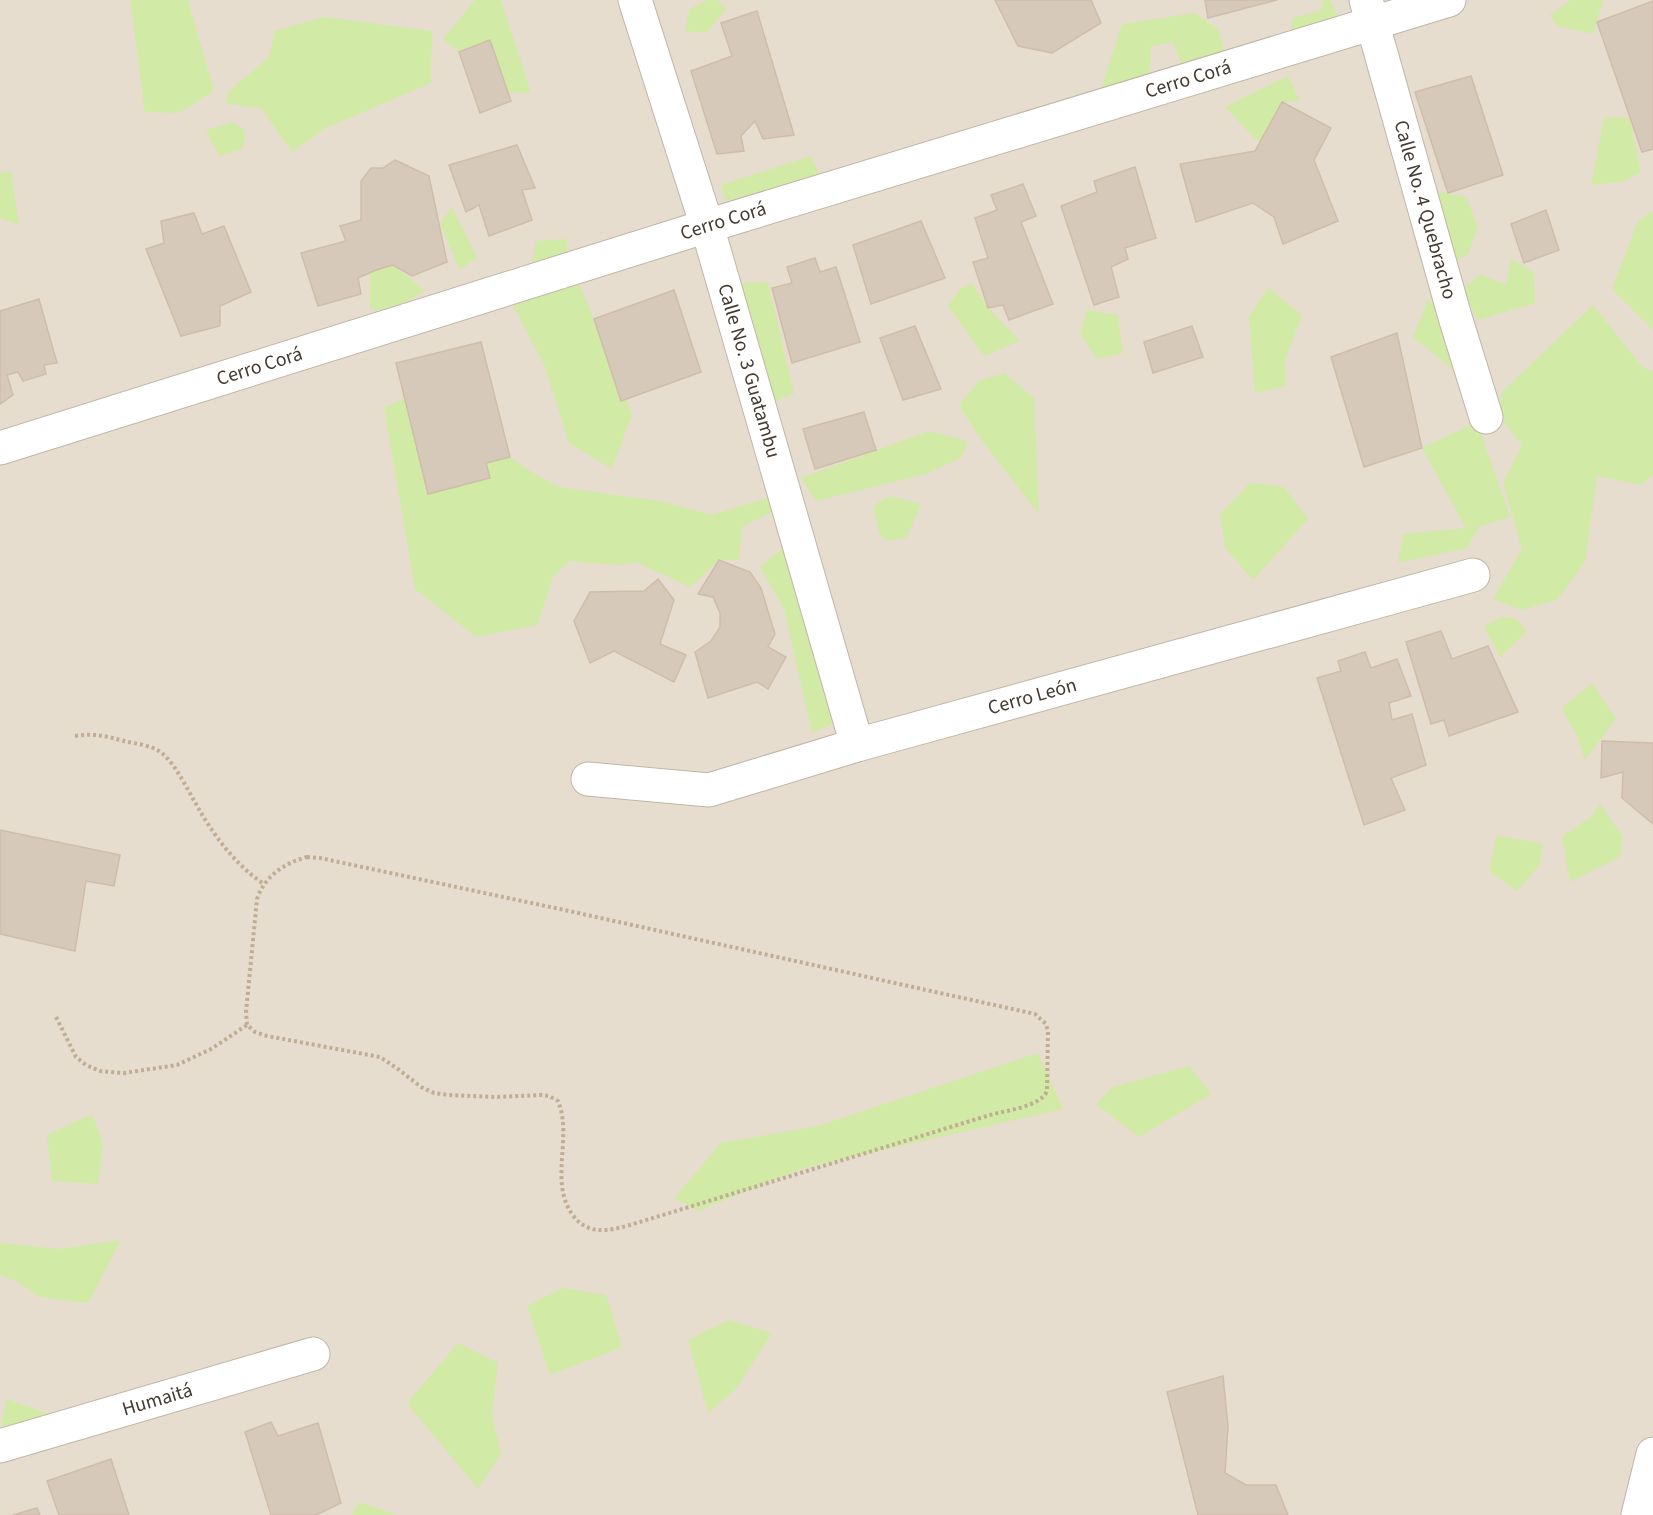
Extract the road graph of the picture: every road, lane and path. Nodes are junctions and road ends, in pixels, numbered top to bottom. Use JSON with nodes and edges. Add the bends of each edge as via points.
{"nodes":[{"id":1,"x":635,"y":0,"type":"edge"},
{"id":2,"x":1449,"y":0,"type":"edge"},
{"id":3,"x":1370,"y":11,"type":"edge"},
{"id":4,"x":707,"y":226,"type":"junction"},
{"id":5,"x":1486,"y":417,"type":"dead end"},
{"id":6,"x":0,"y":448,"type":"edge"},
{"id":7,"x":1473,"y":575,"type":"dead end"},
{"id":8,"x":75,"y":736,"type":"dead end"},
{"id":9,"x":857,"y":745,"type":"junction"},
{"id":10,"x":588,"y":779,"type":"dead end"},
{"id":11,"x":264,"y":884,"type":"junction"},
{"id":12,"x":56,"y":1017,"type":"dead end"},
{"id":13,"x":247,"y":1025,"type":"junction"},
{"id":14,"x":313,"y":1354,"type":"dead end"},
{"id":15,"x":0,"y":1446,"type":"edge"},
{"id":16,"x":1653,"y":1454,"type":"edge"},
{"id":17,"x":1638,"y":1515,"type":"edge"}],
"edges":[{"from":1,"to":4,"type":"street","name":"Calle No. 3 Guatambu"},
{"from":2,"to":3,"type":"street","name":"Cerro Corá"},
{"from":3,"to":4,"type":"street","name":"Cerro Corá"},
{"from":3,"to":5,"type":"street","name":"Calle No. 4 Quebracho"},
{"from":4,"to":6,"type":"street","name":"Cerro Corá"},
{"from":4,"to":9,"type":"street","name":"Calle No. 3 Guatambu"},
{"from":7,"to":9,"type":"street","name":"Cerro León"},
{"from":8,"to":11,"type":"path","via":[[103,735],[163,754],[216,835],[250,875]]},
{"from":9,"to":10,"type":"street","name":"Cerro León","via":[[709,790]]},
{"from":11,"to":13,"type":"path","via":[[257,899]]},
{"from":11,"to":13,"type":"path","via":[[299,859],[320,858],[1035,1014],[1047,1024],[1047,1091],[1036,1103],[605,1231],[583,1226],[563,1199],[558,1101],[542,1095],[434,1093],[380,1057],[267,1036]]},
{"from":12,"to":13,"type":"path","via":[[76,1057],[100,1071],[123,1073],[177,1065]]},
{"from":14,"to":15,"type":"street","name":"Humaitá"},
{"from":16,"to":17,"type":"street"}]}
